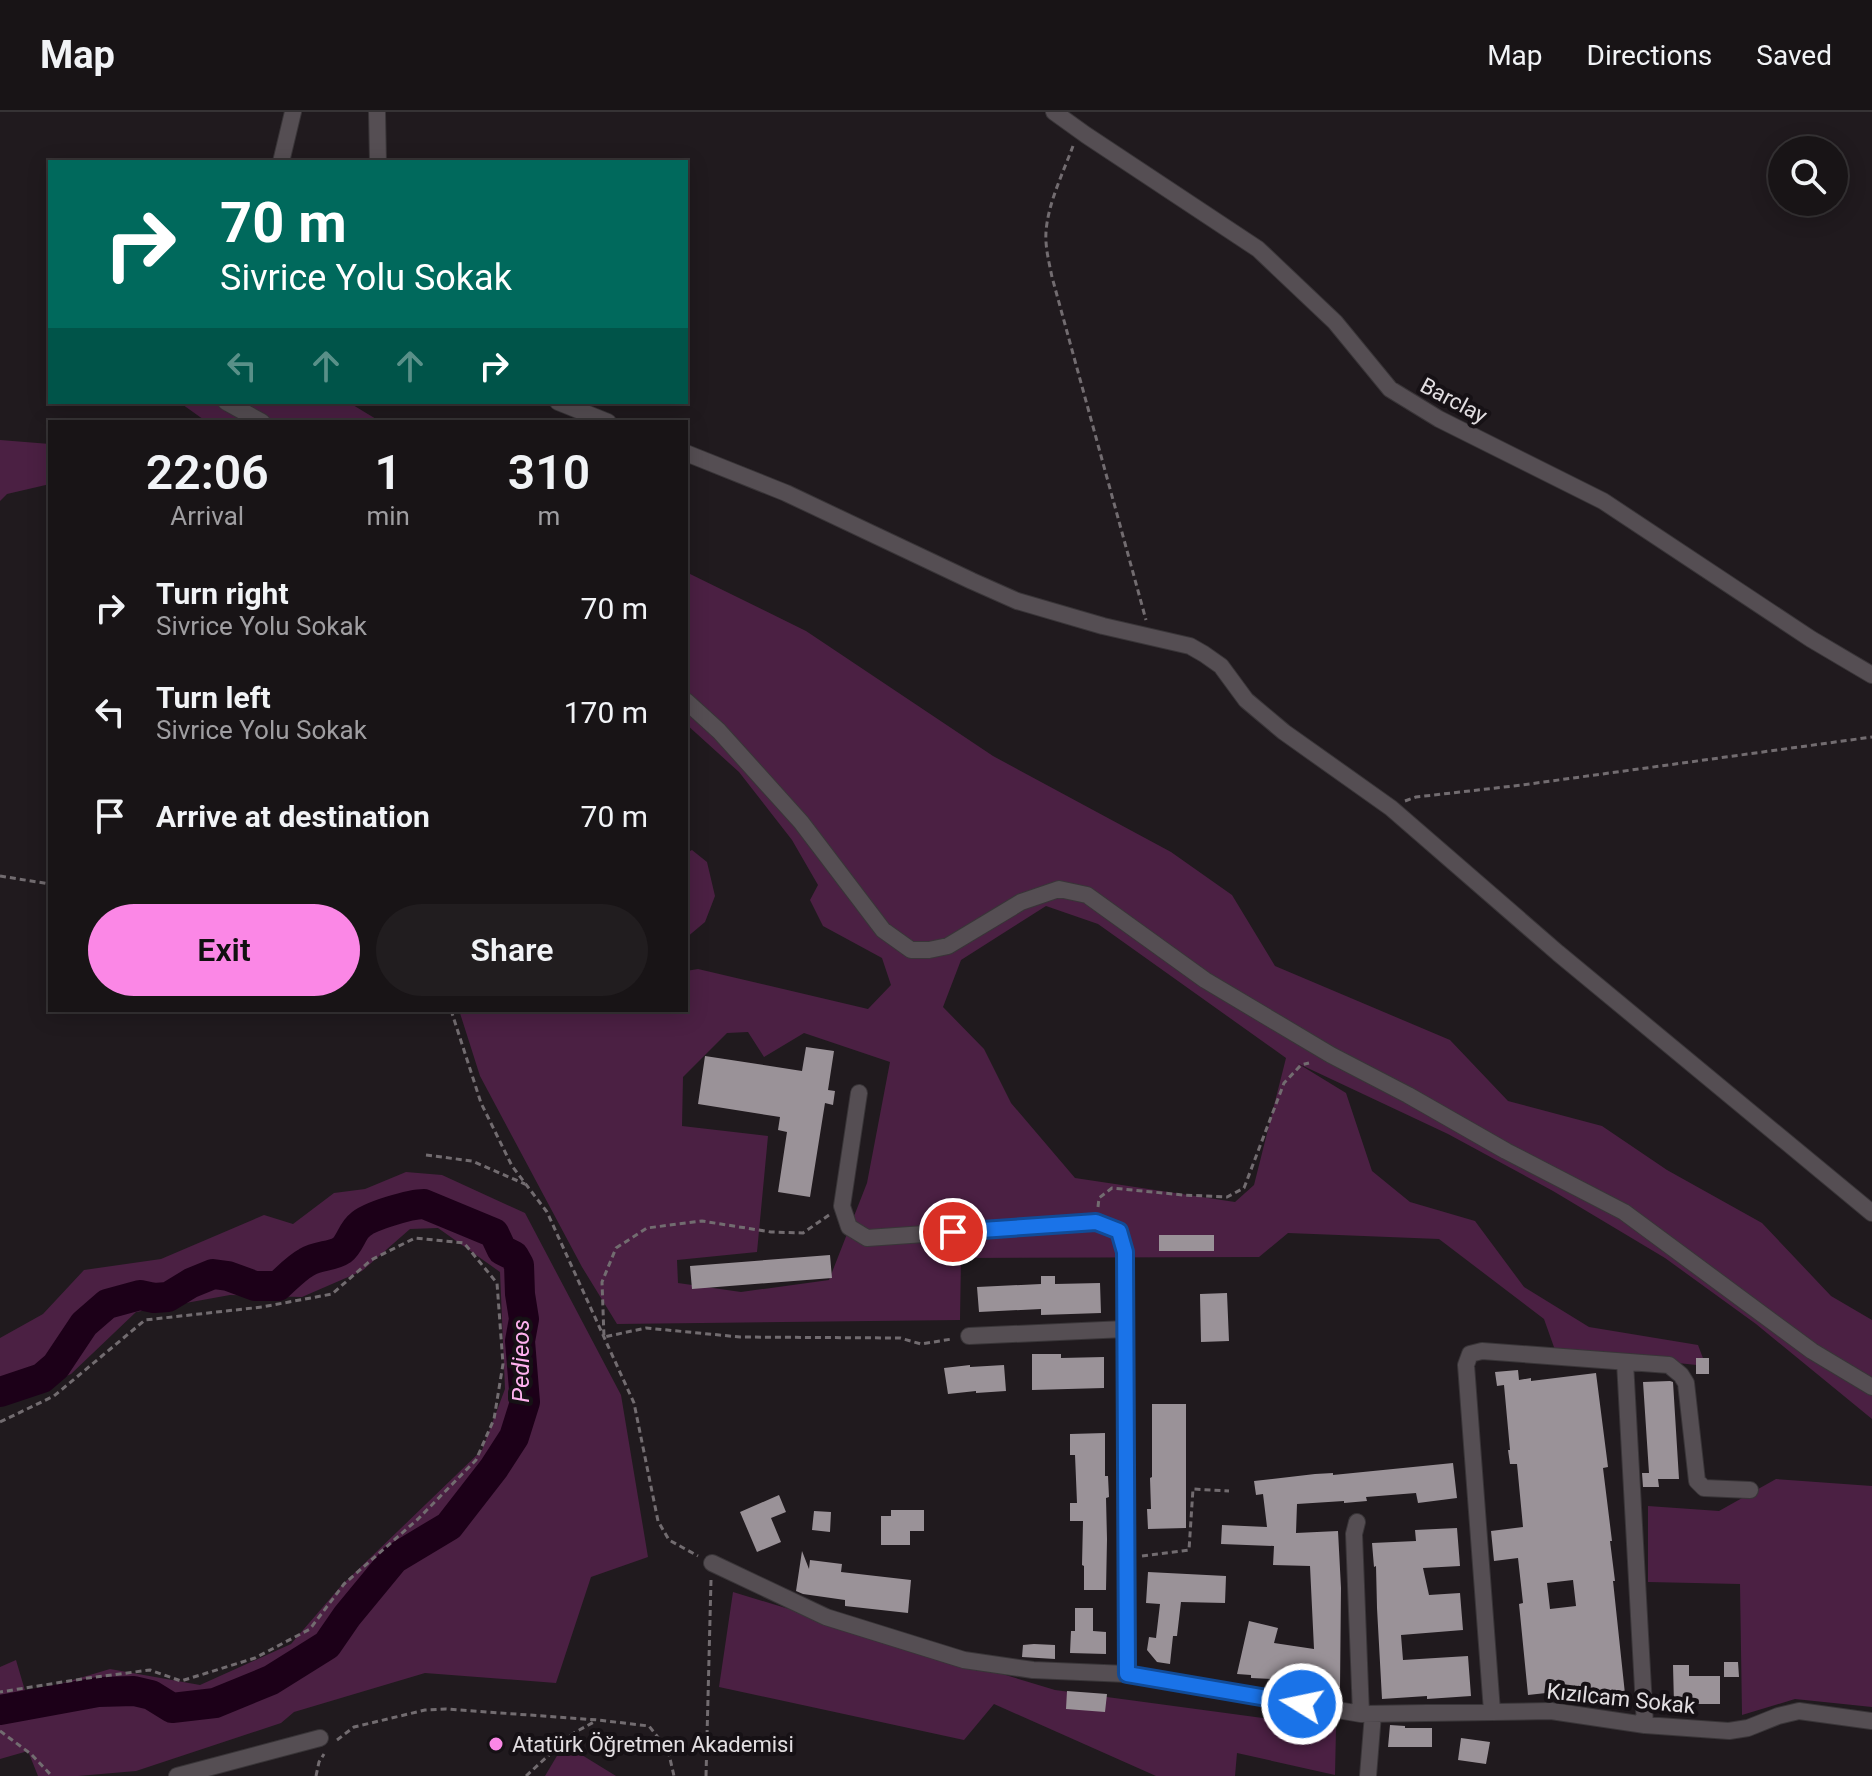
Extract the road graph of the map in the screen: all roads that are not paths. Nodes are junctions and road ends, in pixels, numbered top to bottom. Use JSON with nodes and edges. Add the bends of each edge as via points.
{"nodes":[{"id":1,"x":293,"y":112,"type":"edge"},
{"id":2,"x":377,"y":112,"type":"edge"},
{"id":3,"x":1054,"y":112,"type":"edge"},
{"id":4,"x":281,"y":160,"type":"edge"},
{"id":5,"x":378,"y":160,"type":"edge"},
{"id":6,"x":230,"y":404,"type":"edge"},
{"id":7,"x":563,"y":404,"type":"edge"},
{"id":8,"x":258,"y":420,"type":"edge"},
{"id":9,"x":603,"y":420,"type":"edge"},
{"id":10,"x":688,"y":454,"type":"edge"},
{"id":11,"x":1872,"y":675,"type":"edge"},
{"id":12,"x":688,"y":703,"type":"edge"},
{"id":13,"x":859,"y":1093,"type":"dead end"},
{"id":14,"x":1872,"y":1213,"type":"edge"},
{"id":15,"x":1125,"y":1329,"type":"junction"},
{"id":16,"x":969,"y":1336,"type":"road end"},
{"id":17,"x":1625,"y":1362,"type":"junction"},
{"id":18,"x":1872,"y":1387,"type":"edge"},
{"id":19,"x":1750,"y":1490,"type":"dead end"},
{"id":20,"x":1357,"y":1522,"type":"dead end"},
{"id":21,"x":712,"y":1563,"type":"road end"},
{"id":22,"x":1127,"y":1674,"type":"junction"},
{"id":23,"x":1492,"y":1711,"type":"junction"},
{"id":24,"x":1367,"y":1714,"type":"junction"},
{"id":25,"x":1872,"y":1721,"type":"edge"},
{"id":26,"x":1645,"y":1725,"type":"junction"},
{"id":27,"x":326,"y":1745,"type":"road end"},
{"id":28,"x":177,"y":1776,"type":"edge"},
{"id":29,"x":1368,"y":1776,"type":"edge"}],
"edges":[{"from":1,"to":4,"type":"street"},
{"from":2,"to":5,"type":"street"},
{"from":3,"to":11,"type":"street","name":"Barclay","via":[[1258,249],[1335,322],[1390,389],[1603,501]]},
{"from":6,"to":8,"type":"street"},
{"from":7,"to":9,"type":"street"},
{"from":10,"to":14,"type":"street","via":[[786,493],[1017,601],[1190,646],[1221,666],[1246,700],[1284,732],[1391,808]]},
{"from":12,"to":18,"type":"street","via":[[801,822],[883,930],[911,950],[948,946],[1021,902],[1059,889],[1087,895],[1205,980],[1331,1055],[1624,1212],[1812,1351]]},
{"from":13,"to":15,"type":"street","via":[[842,1206],[849,1227],[867,1238],[1096,1222],[1119,1231],[1125,1252]]},
{"from":15,"to":16,"type":"street"},
{"from":15,"to":22,"type":"street"},
{"from":17,"to":19,"type":"street","via":[[1669,1365],[1686,1383],[1697,1481],[1704,1488]]},
{"from":17,"to":23,"type":"street","via":[[1470,1354],[1466,1365]]},
{"from":17,"to":26,"type":"street"},
{"from":20,"to":24,"type":"street"},
{"from":21,"to":22,"type":"street","name":"Kızılcam Sokak","via":[[826,1617],[964,1660],[1033,1670]]},
{"from":22,"to":24,"type":"street","name":"Kızılcam Sokak"},
{"from":23,"to":24,"type":"street","name":"Kızılcam Sokak"},
{"from":23,"to":26,"type":"street","name":"Kızılcam Sokak","via":[[1551,1711]]},
{"from":24,"to":29,"type":"street"},
{"from":25,"to":26,"type":"street","name":"Kızılcam Sokak","via":[[1799,1711],[1729,1731]]},
{"from":27,"to":28,"type":"street"}]}
